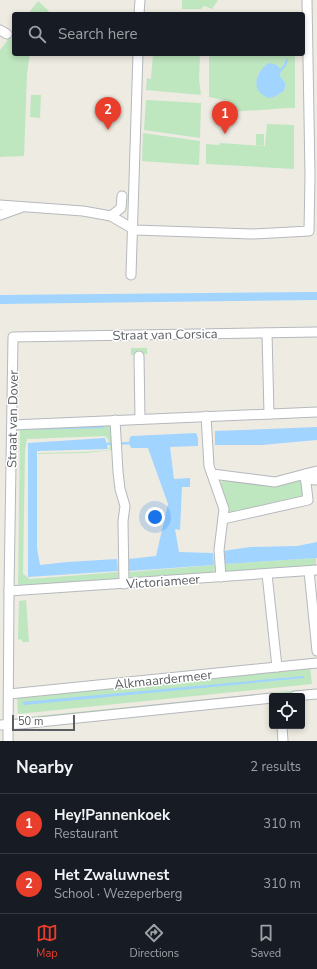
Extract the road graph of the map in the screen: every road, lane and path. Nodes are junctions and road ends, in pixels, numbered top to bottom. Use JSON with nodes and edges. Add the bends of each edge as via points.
{"nodes":[{"id":1,"x":140,"y":0,"type":"edge"},
{"id":2,"x":307,"y":0,"type":"edge"},
{"id":3,"x":139,"y":12,"type":"edge"},
{"id":4,"x":138,"y":56,"type":"edge"},
{"id":5,"x":313,"y":193,"type":"edge"},
{"id":6,"x":122,"y":196,"type":"dead end"},
{"id":7,"x":0,"y":205,"type":"edge"},
{"id":8,"x":24,"y":207,"type":"junction"},
{"id":9,"x":0,"y":215,"type":"edge"},
{"id":10,"x":111,"y":216,"type":"junction"},
{"id":11,"x":132,"y":229,"type":"junction"},
{"id":12,"x":130,"y":275,"type":"dead end"},
{"id":13,"x":317,"y":332,"type":"edge"},
{"id":14,"x":267,"y":333,"type":"junction"},
{"id":15,"x":13,"y":337,"type":"joint"},
{"id":16,"x":139,"y":356,"type":"dead end"},
{"id":17,"x":317,"y":412,"type":"edge"},
{"id":18,"x":269,"y":414,"type":"junction"},
{"id":19,"x":206,"y":416,"type":"junction"},
{"id":20,"x":140,"y":419,"type":"junction"},
{"id":21,"x":115,"y":420,"type":"junction"},
{"id":22,"x":12,"y":425,"type":"junction"},
{"id":23,"x":317,"y":471,"type":"edge"},
{"id":24,"x":212,"y":474,"type":"junction"},
{"id":25,"x":305,"y":477,"type":"junction"},
{"id":26,"x":317,"y":480,"type":"edge"},
{"id":27,"x":223,"y":519,"type":"junction"},
{"id":28,"x":313,"y":571,"type":"edge"},
{"id":29,"x":220,"y":573,"type":"junction"},
{"id":30,"x":267,"y":574,"type":"junction"},
{"id":31,"x":124,"y":580,"type":"junction"},
{"id":32,"x":9,"y":591,"type":"junction"},
{"id":33,"x":317,"y":651,"type":"edge"},
{"id":34,"x":317,"y":663,"type":"edge"},
{"id":35,"x":277,"y":668,"type":"junction"},
{"id":36,"x":8,"y":694,"type":"junction"},
{"id":37,"x":317,"y":694,"type":"edge"},
{"id":38,"x":305,"y":695,"type":"edge"},
{"id":39,"x":269,"y":698,"type":"edge"},
{"id":40,"x":4,"y":725,"type":"edge"},
{"id":41,"x":282,"y":729,"type":"edge"},
{"id":42,"x":8,"y":741,"type":"edge"},
{"id":43,"x":283,"y":741,"type":"edge"}],
"edges":[{"from":1,"to":3,"type":"street"},
{"from":2,"to":5,"type":"street"},
{"from":4,"to":11,"type":"street"},
{"from":5,"to":11,"type":"street","via":[[309,231],[245,234]]},
{"from":6,"to":10,"type":"street","via":[[121,208]]},
{"from":7,"to":8,"type":"street"},
{"from":8,"to":9,"type":"street"},
{"from":8,"to":10,"type":"street","via":[[83,210]]},
{"from":10,"to":11,"type":"street"},
{"from":11,"to":12,"type":"street"},
{"from":13,"to":14,"type":"street","name":"Straat van Corsica"},
{"from":14,"to":15,"type":"street","name":"Straat van Corsica"},
{"from":14,"to":18,"type":"street"},
{"from":15,"to":22,"type":"street","name":"Straat van Dover"},
{"from":16,"to":20,"type":"street"},
{"from":17,"to":18,"type":"street"},
{"from":18,"to":19,"type":"street"},
{"from":19,"to":20,"type":"street"},
{"from":19,"to":24,"type":"street","via":[[209,466]]},
{"from":20,"to":21,"type":"street"},
{"from":21,"to":22,"type":"street"},
{"from":21,"to":31,"type":"street","via":[[120,489],[125,506]]},
{"from":22,"to":32,"type":"street","name":"Straat van Dover"},
{"from":23,"to":25,"type":"street"},
{"from":24,"to":25,"type":"street","via":[[275,482]]},
{"from":24,"to":27,"type":"street","via":[[224,509]]},
{"from":25,"to":26,"type":"street"},
{"from":25,"to":27,"type":"street","via":[[308,500]]},
{"from":27,"to":29,"type":"street","via":[[219,550]]},
{"from":28,"to":30,"type":"street","name":"Victoriameer"},
{"from":28,"to":33,"type":"street"},
{"from":29,"to":30,"type":"street","name":"Victoriameer"},
{"from":29,"to":31,"type":"street","name":"Victoriameer"},
{"from":30,"to":35,"type":"street"},
{"from":31,"to":32,"type":"street","name":"Victoriameer"},
{"from":32,"to":36,"type":"street","name":"Straat van Dover"},
{"from":34,"to":35,"type":"street","name":"Alkmaardermeer"},
{"from":35,"to":36,"type":"street","name":"Alkmaardermeer"},
{"from":36,"to":40,"type":"street","name":"Straat van Dover"},
{"from":37,"to":38,"type":"street"},
{"from":39,"to":40,"type":"street"},
{"from":40,"to":42,"type":"street","name":"Straat van Dover"},
{"from":41,"to":43,"type":"street"}]}
